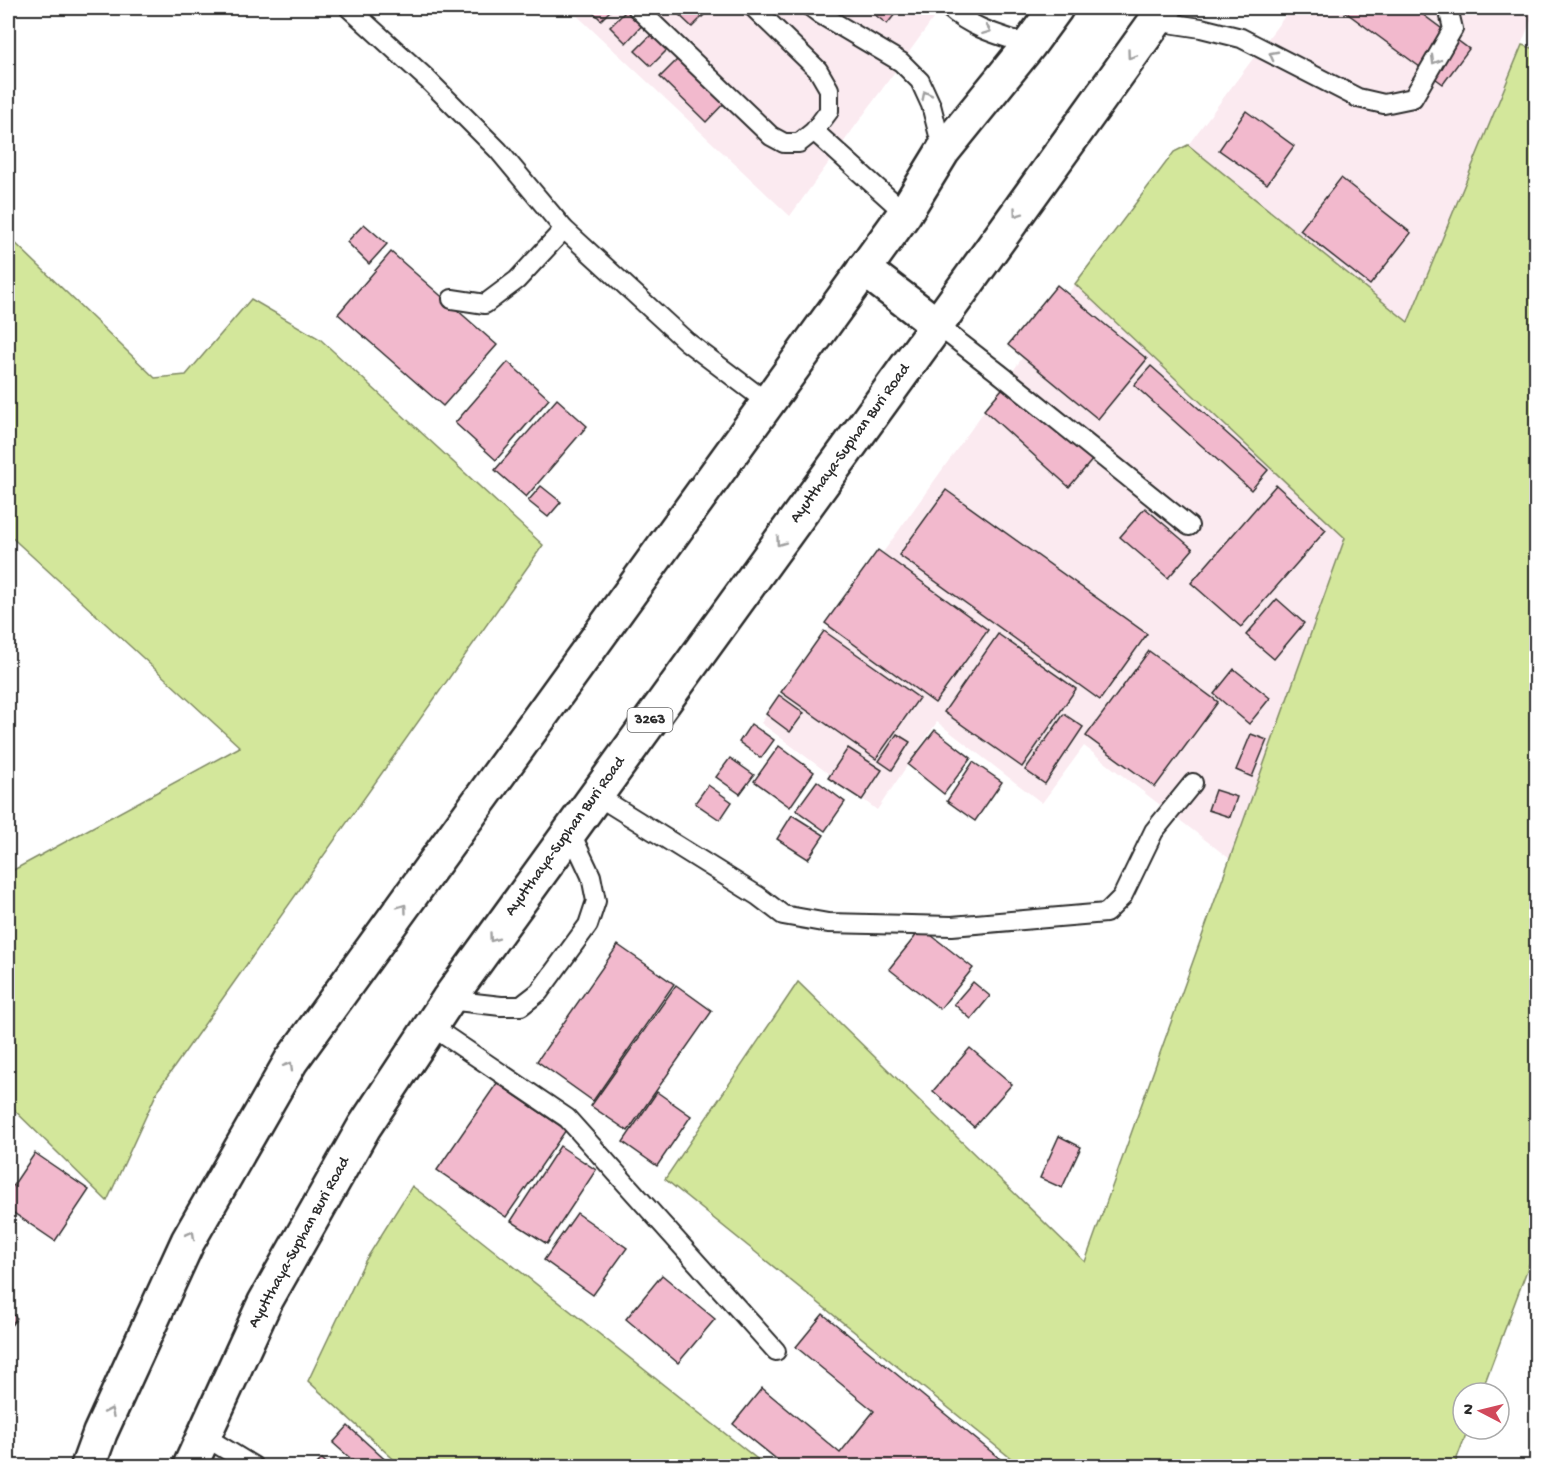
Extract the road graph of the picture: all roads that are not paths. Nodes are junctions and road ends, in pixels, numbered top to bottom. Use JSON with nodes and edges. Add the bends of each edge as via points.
{"nodes":[{"id":1,"x":348,"y":8,"type":"edge"},
{"id":2,"x":637,"y":8,"type":"edge"},
{"id":3,"x":754,"y":8,"type":"edge"},
{"id":4,"x":812,"y":8,"type":"edge"},
{"id":5,"x":949,"y":8,"type":"edge"},
{"id":6,"x":1056,"y":8,"type":"edge"},
{"id":7,"x":1448,"y":8,"type":"edge"},
{"id":8,"x":1160,"y":14,"type":"edge"},
{"id":9,"x":1029,"y":45,"type":"junction"},
{"id":10,"x":814,"y":132,"type":"junction"},
{"id":11,"x":943,"y":151,"type":"junction"},
{"id":12,"x":905,"y":213,"type":"junction"},
{"id":13,"x":564,"y":229,"type":"junction"},
{"id":14,"x":864,"y":269,"type":"junction"},
{"id":15,"x":452,"y":299,"type":"dead end"},
{"id":16,"x":937,"y":325,"type":"junction"},
{"id":17,"x":768,"y":403,"type":"junction"},
{"id":18,"x":1189,"y":526,"type":"dead end"},
{"id":19,"x":1193,"y":783,"type":"dead end"},
{"id":20,"x":596,"y":795,"type":"junction"},
{"id":21,"x":570,"y":831,"type":"junction"},
{"id":22,"x":439,"y":1013,"type":"junction"},
{"id":23,"x":776,"y":1351,"type":"dead end"},
{"id":24,"x":204,"y":1436,"type":"junction"},
{"id":25,"x":88,"y":1467,"type":"edge"},
{"id":26,"x":190,"y":1467,"type":"edge"},
{"id":27,"x":253,"y":1467,"type":"edge"}],
"edges":[{"from":1,"to":13,"type":"lane","via":[[498,150]]},
{"from":2,"to":10,"type":"lane","via":[[771,136],[784,143],[799,144]]},
{"from":3,"to":10,"type":"lane","via":[[818,70],[829,89],[829,111]]},
{"from":11,"to":4,"type":"lane","one_way":true,"via":[[920,81],[901,62]]},
{"from":5,"to":9,"type":"lane","one_way":true,"via":[[985,30]]},
{"from":6,"to":9,"type":"main road"},
{"from":7,"to":8,"type":"lane","one_way":true,"via":[[1453,29],[1413,98],[1384,104],[1358,98],[1241,38]]},
{"from":8,"to":16,"type":"main road","name":"Ayutthaya-Suphan Buri Road","number":"3263","one_way":true},
{"from":9,"to":11,"type":"main road"},
{"from":10,"to":12,"type":"lane"},
{"from":11,"to":12,"type":"main road"},
{"from":12,"to":14,"type":"main road"},
{"from":13,"to":15,"type":"lane","via":[[517,280],[485,304]]},
{"from":13,"to":17,"type":"lane","via":[[686,340]]},
{"from":14,"to":16,"type":"main road"},
{"from":14,"to":17,"type":"main road"},
{"from":16,"to":18,"type":"lane"},
{"from":16,"to":20,"type":"main road","name":"Ayutthaya-Suphan Buri Road","number":"3263","one_way":true},
{"from":25,"to":17,"type":"main road","one_way":true,"via":[[188,1241],[291,1061]]},
{"from":19,"to":20,"type":"lane","via":[[1154,831],[1122,897],[1106,913],[952,926],[828,923],[783,915]]},
{"from":20,"to":21,"type":"main road","name":"Ayutthaya-Suphan Buri Road","number":"3263"},
{"from":21,"to":22,"type":"main road","name":"Ayutthaya-Suphan Buri Road","number":"3263","one_way":true},
{"from":21,"to":22,"type":"lane","via":[[591,876],[596,901],[588,924],[538,992],[521,1006]]},
{"from":22,"to":23,"type":"lane","via":[[567,1118]]},
{"from":22,"to":24,"type":"main road","name":"Ayutthaya-Suphan Buri Road","number":"3263","via":[[364,1127],[265,1302]]},
{"from":24,"to":26,"type":"main road","name":"Ayutthaya-Suphan Buri Road","number":"3263"},
{"from":24,"to":27,"type":"lane"}]}
